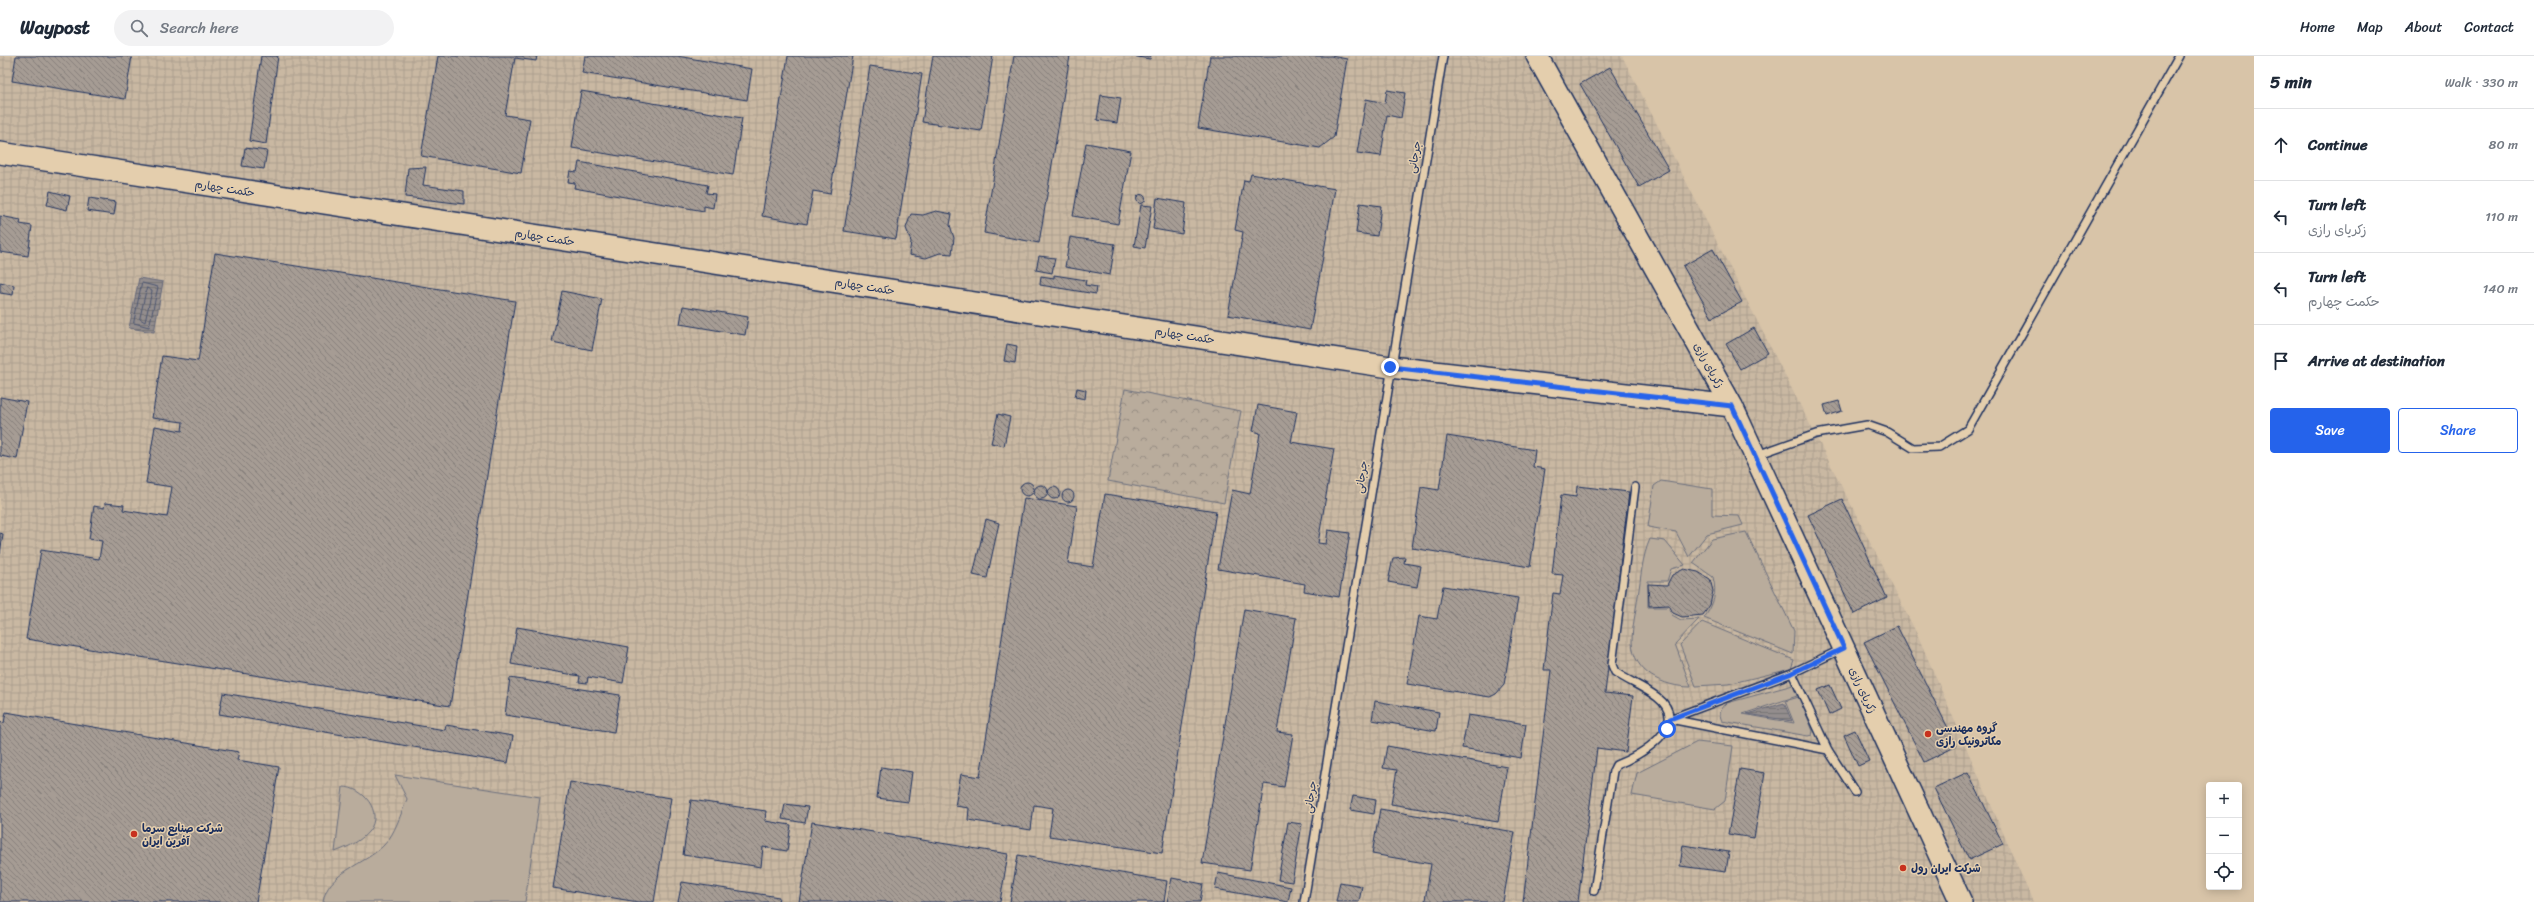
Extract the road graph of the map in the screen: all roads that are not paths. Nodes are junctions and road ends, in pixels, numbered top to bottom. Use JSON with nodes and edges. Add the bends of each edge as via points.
{"nodes":[{"id":1,"x":1443,"y":56,"type":"edge"},
{"id":2,"x":1537,"y":56,"type":"edge"},
{"id":3,"x":2179,"y":56,"type":"edge"},
{"id":4,"x":0,"y":153,"type":"edge"},
{"id":5,"x":1390,"y":367,"type":"junction"},
{"id":6,"x":1732,"y":406,"type":"junction"},
{"id":7,"x":1755,"y":456,"type":"junction"},
{"id":8,"x":1635,"y":487,"type":"dead end"},
{"id":9,"x":1844,"y":648,"type":"junction"},
{"id":10,"x":1792,"y":673,"type":"junction"},
{"id":11,"x":1670,"y":719,"type":"junction"},
{"id":12,"x":1828,"y":750,"type":"junction"},
{"id":13,"x":1856,"y":792,"type":"dead end"},
{"id":14,"x":1594,"y":891,"type":"dead end"},
{"id":15,"x":1304,"y":902,"type":"edge"},
{"id":16,"x":1961,"y":902,"type":"edge"}],
"edges":[{"from":1,"to":5,"type":"lane","name":"جرجانی"},
{"from":2,"to":6,"type":"street","name":"زکریای رازی"},
{"from":3,"to":7,"type":"lane","via":[[1968,429],[1939,447],[1913,448],[1887,432],[1867,425],[1816,434]]},
{"from":4,"to":5,"type":"street","name":"حکمت چهارم"},
{"from":5,"to":6,"type":"street","name":"حکمت چهارم"},
{"from":5,"to":15,"type":"lane","name":"جرجانی"},
{"from":6,"to":7,"type":"street","name":"زکریای رازی"},
{"from":7,"to":9,"type":"street","name":"زکریای رازی"},
{"from":8,"to":11,"type":"lane","via":[[1612,665],[1615,672],[1658,698],[1666,707]]},
{"from":9,"to":10,"type":"lane"},
{"from":9,"to":16,"type":"street","name":"زکریای رازی"},
{"from":10,"to":11,"type":"lane"},
{"from":10,"to":12,"type":"lane"},
{"from":11,"to":12,"type":"lane"},
{"from":11,"to":14,"type":"lane","via":[[1659,740],[1616,765],[1613,771]]},
{"from":12,"to":13,"type":"lane"}]}
